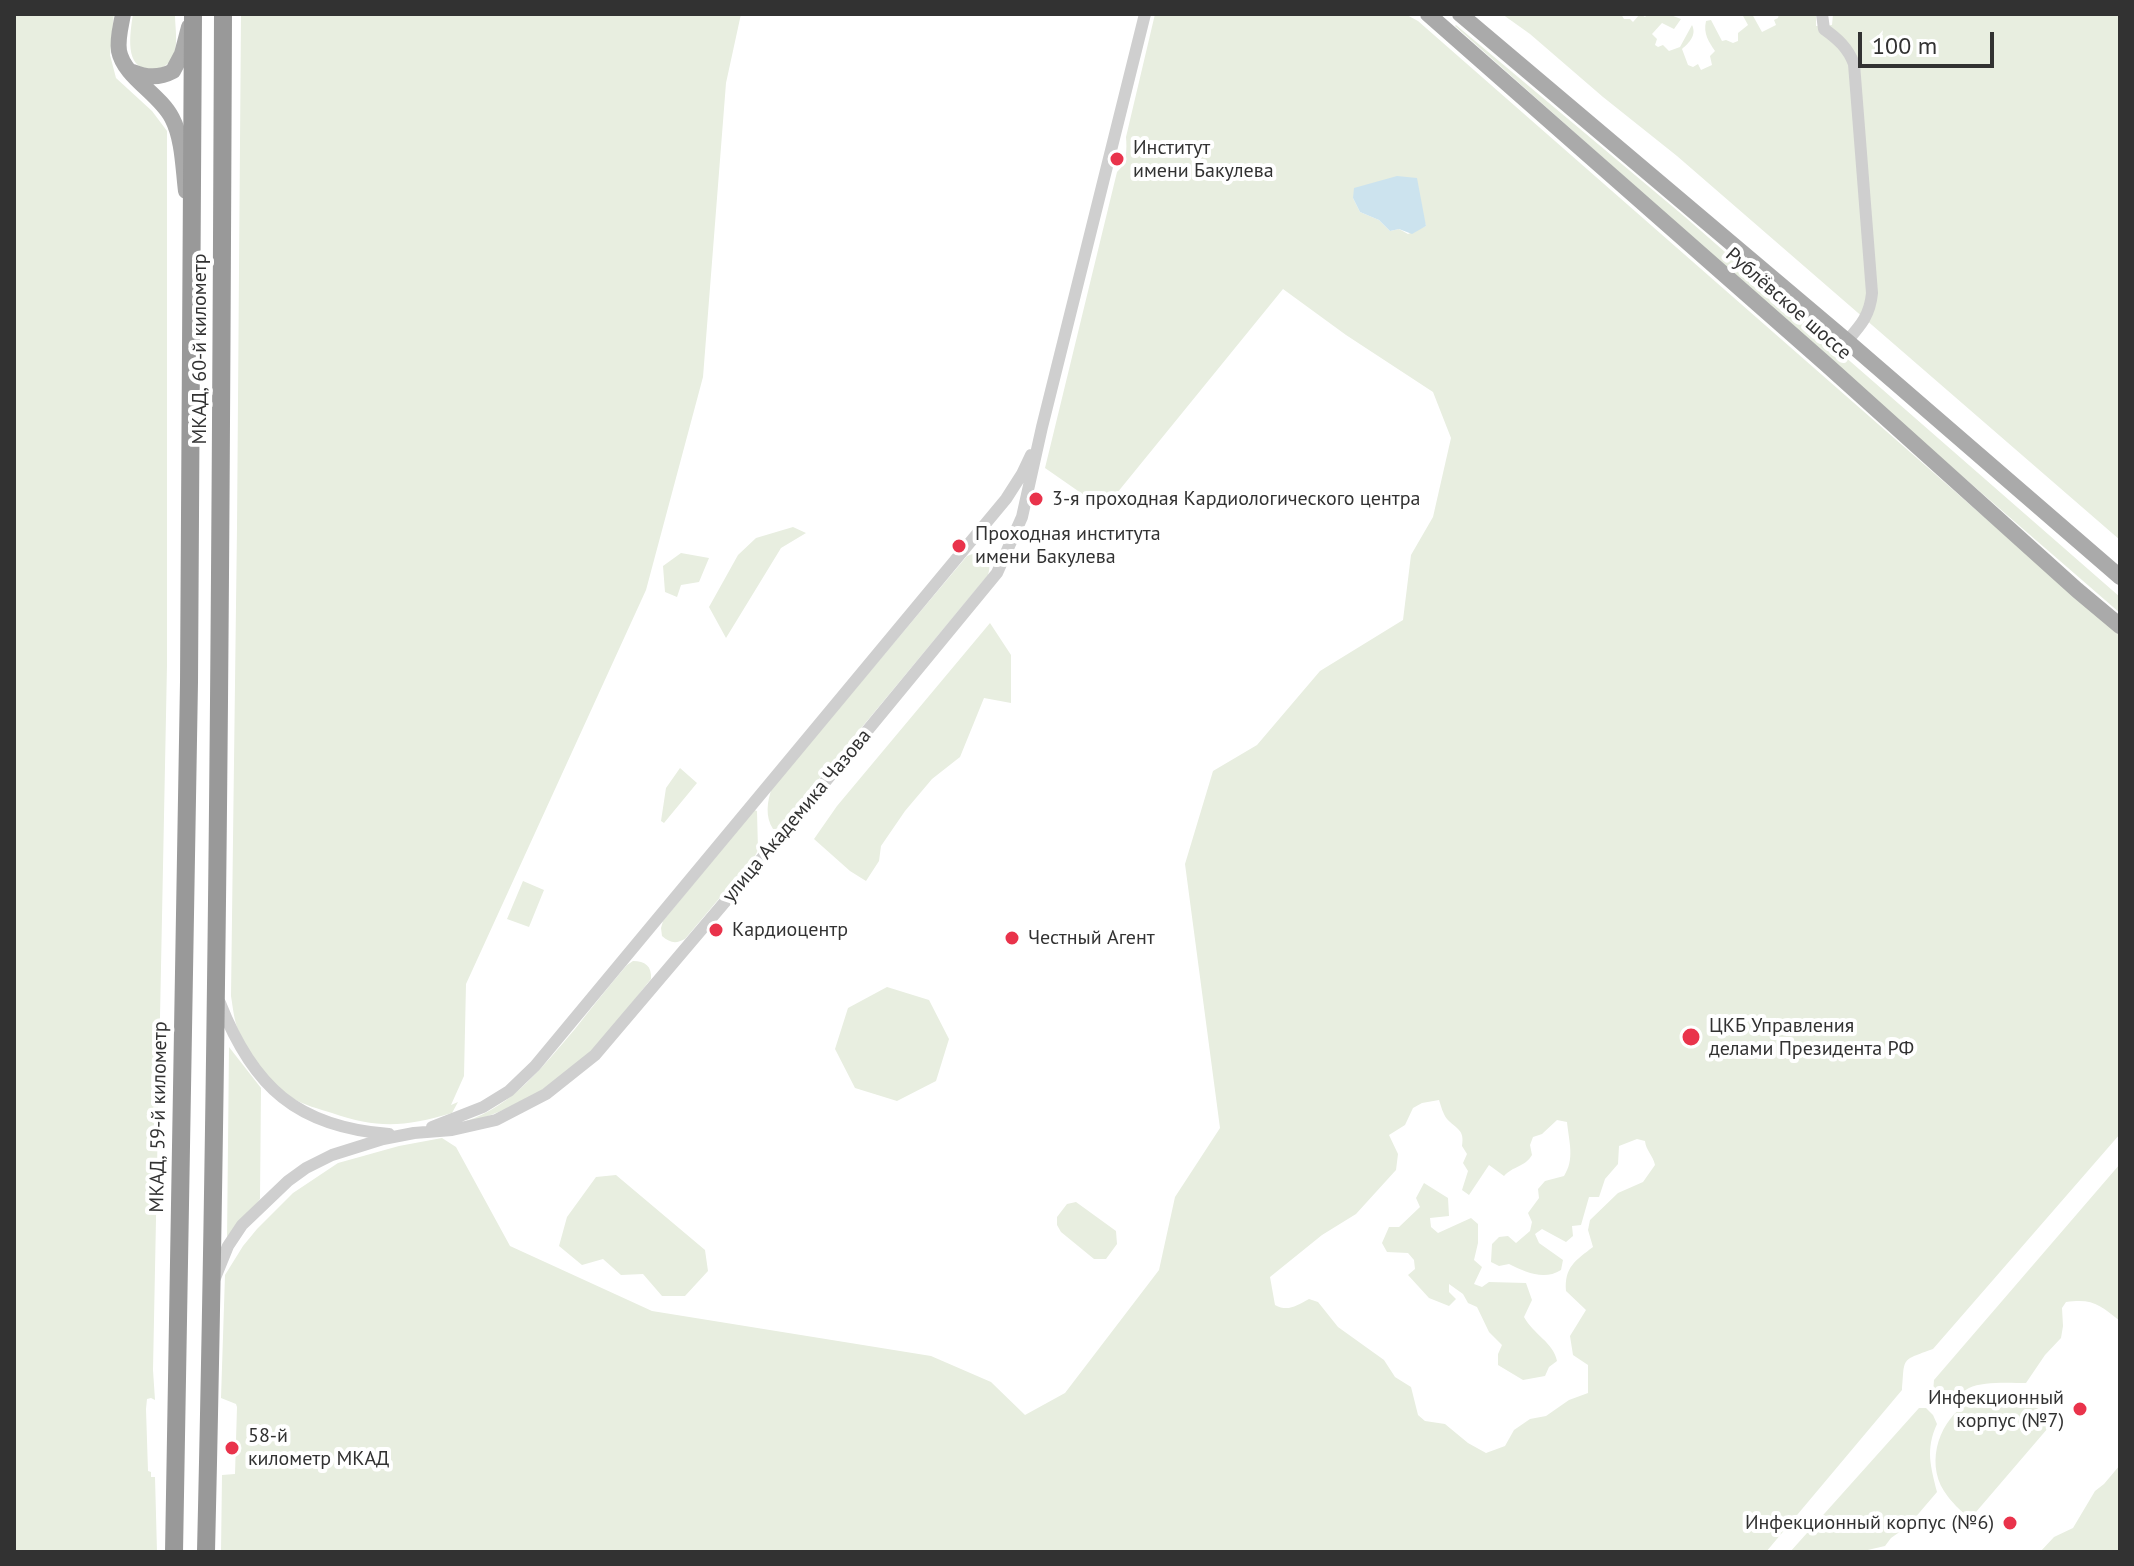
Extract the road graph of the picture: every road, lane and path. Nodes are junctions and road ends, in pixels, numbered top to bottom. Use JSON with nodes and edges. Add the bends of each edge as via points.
{"nodes":[{"id":1,"x":123,"y":14,"type":"edge"},
{"id":2,"x":192,"y":14,"type":"edge"},
{"id":3,"x":223,"y":14,"type":"edge"},
{"id":4,"x":1145,"y":14,"type":"edge"},
{"id":5,"x":1428,"y":14,"type":"edge"},
{"id":6,"x":1460,"y":14,"type":"edge"},
{"id":7,"x":1822,"y":14,"type":"edge"},
{"id":8,"x":128,"y":69,"type":"junction"},
{"id":9,"x":191,"y":227,"type":"junction"},
{"id":10,"x":1847,"y":341,"type":"junction"},
{"id":11,"x":1042,"y":427,"type":"junction"},
{"id":12,"x":2120,"y":577,"type":"edge"},
{"id":13,"x":2120,"y":626,"type":"edge"},
{"id":14,"x":189,"y":682,"type":"joint"},
{"id":15,"x":216,"y":994,"type":"junction"},
{"id":16,"x":409,"y":1134,"type":"junction"},
{"id":17,"x":212,"y":1284,"type":"junction"},
{"id":18,"x":174,"y":1552,"type":"edge"},
{"id":19,"x":206,"y":1552,"type":"edge"}],
"edges":[{"from":1,"to":8,"type":"main road","via":[[118,44]]},
{"from":2,"to":8,"type":"main road","via":[[173,71],[155,77]]},
{"from":2,"to":9,"type":"highway","name":"МКАД, 60-й километр"},
{"from":3,"to":15,"type":"highway","name":"МКАД, 60-й километр"},
{"from":4,"to":11,"type":"street","name":"улица Академика Чазова"},
{"from":5,"to":13,"type":"main road","name":"Рублёвское шоссе"},
{"from":6,"to":10,"type":"main road","name":"Рублёвское шоссе"},
{"from":7,"to":10,"type":"street","via":[[1824,29],[1840,41],[1854,64],[1871,278],[1871,307]]},
{"from":8,"to":9,"type":"main road","via":[[160,101],[178,132]]},
{"from":9,"to":14,"type":"highway","name":"МКАД, 60-й километр"},
{"from":10,"to":12,"type":"main road","name":"Рублёвское шоссе"},
{"from":11,"to":16,"type":"street","name":"улица Академика Чазова","via":[[1006,499],[535,1066],[483,1107]]},
{"from":11,"to":16,"type":"street","name":"улица Академика Чазова","via":[[1022,517],[997,573],[595,1055],[546,1094],[496,1120]]},
{"from":14,"to":18,"type":"highway","name":"МКАД, 59-й километр"},
{"from":15,"to":16,"type":"street","name":"улица Академика Чазова","via":[[246,1058],[293,1107],[359,1131]]},
{"from":15,"to":17,"type":"highway"},
{"from":16,"to":17,"type":"street","name":"улица Академика Чазова","via":[[332,1155],[288,1181],[242,1225]]},
{"from":17,"to":19,"type":"highway"}]}
